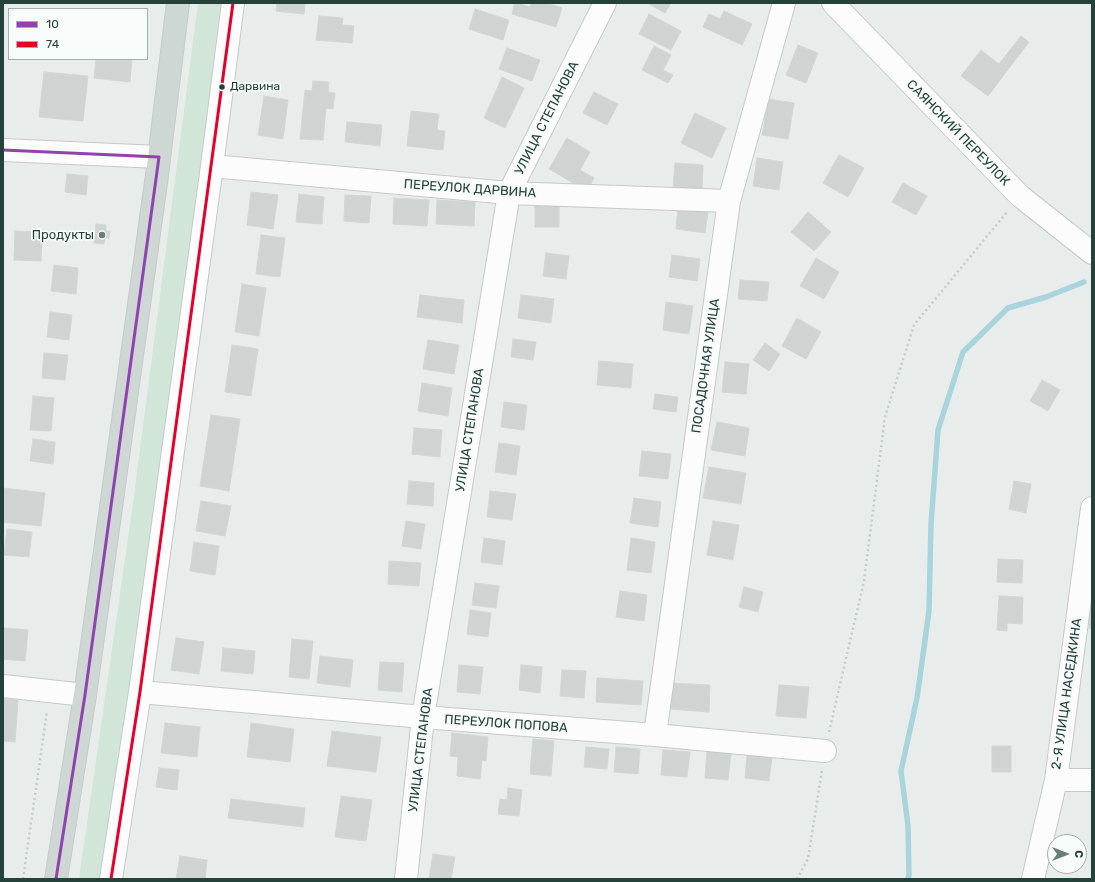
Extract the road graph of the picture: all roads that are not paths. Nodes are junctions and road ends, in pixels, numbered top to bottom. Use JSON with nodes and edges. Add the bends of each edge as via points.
{"nodes":[{"id":1,"x":178,"y":3,"type":"edge"},
{"id":2,"x":233,"y":3,"type":"edge"},
{"id":3,"x":605,"y":3,"type":"edge"},
{"id":4,"x":784,"y":3,"type":"edge"},
{"id":5,"x":833,"y":3,"type":"edge"},
{"id":6,"x":3,"y":150,"type":"edge"},
{"id":7,"x":159,"y":157,"type":"junction"},
{"id":8,"x":212,"y":166,"type":"junction"},
{"id":9,"x":509,"y":193,"type":"junction"},
{"id":10,"x":729,"y":201,"type":"junction"},
{"id":11,"x":1092,"y":253,"type":"edge"},
{"id":12,"x":1092,"y":508,"type":"edge"},
{"id":13,"x":3,"y":686,"type":"edge"},
{"id":14,"x":140,"y":692,"type":"junction"},
{"id":15,"x":85,"y":695,"type":"junction"},
{"id":16,"x":423,"y":717,"type":"junction"},
{"id":17,"x":655,"y":735,"type":"junction"},
{"id":18,"x":825,"y":751,"type":"road end"},
{"id":19,"x":1056,"y":780,"type":"junction"},
{"id":20,"x":1092,"y":780,"type":"edge"},
{"id":21,"x":56,"y":879,"type":"edge"},
{"id":22,"x":111,"y":879,"type":"edge"},
{"id":23,"x":406,"y":879,"type":"edge"},
{"id":24,"x":1033,"y":879,"type":"edge"}],
"edges":[{"from":1,"to":7,"type":"main road"},
{"from":2,"to":8,"type":"street"},
{"from":3,"to":9,"type":"street","name":"УЛИЦА СТЕПАНОВА"},
{"from":4,"to":10,"type":"street","name":"ПОСАДОЧНАЯ УЛИЦА"},
{"from":5,"to":11,"type":"street","name":"САЯНСКИЙ ПЕРЕУЛОК","via":[[1020,196]]},
{"from":6,"to":7,"type":"street"},
{"from":7,"to":15,"type":"main road"},
{"from":8,"to":9,"type":"street","name":"ПЕРЕУЛОК ДАРВИНА"},
{"from":8,"to":14,"type":"street"},
{"from":9,"to":10,"type":"street","name":"ПЕРЕУЛОК ДАРВИНА"},
{"from":9,"to":16,"type":"street","name":"УЛИЦА СТЕПАНОВА"},
{"from":10,"to":17,"type":"street","name":"ПОСАДОЧНАЯ УЛИЦА"},
{"from":12,"to":19,"type":"street","name":"2-Я УЛИЦА НАСЕДКИНА"},
{"from":13,"to":15,"type":"street"},
{"from":14,"to":16,"type":"street","name":"ПЕРЕУЛОК ПОПОВА"},
{"from":14,"to":22,"type":"street"},
{"from":15,"to":21,"type":"main road"},
{"from":16,"to":17,"type":"street","name":"ПЕРЕУЛОК ПОПОВА"},
{"from":16,"to":23,"type":"street","name":"УЛИЦА СТЕПАНОВА"},
{"from":17,"to":18,"type":"street","name":"ПЕРЕУЛОК ПОПОВА"},
{"from":19,"to":20,"type":"street"},
{"from":19,"to":24,"type":"street","name":"2-Я УЛИЦА НАСЕДКИНА"}]}
